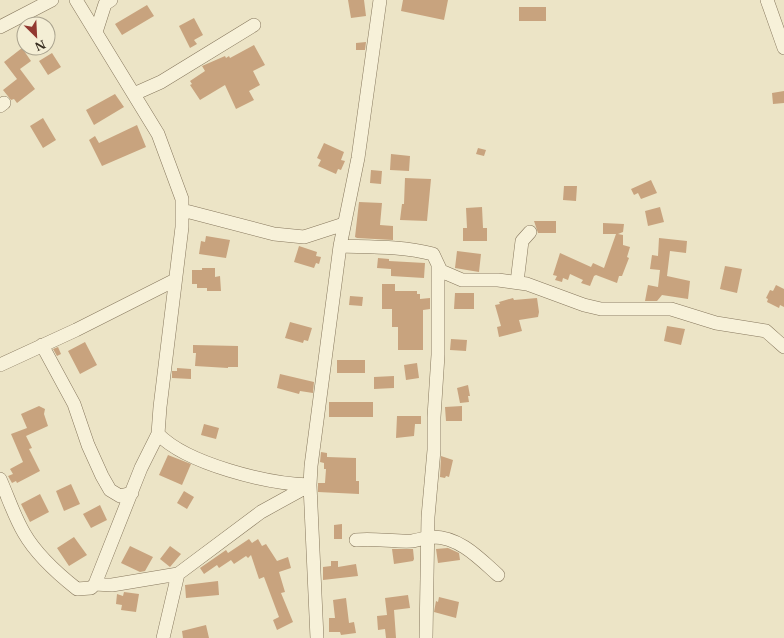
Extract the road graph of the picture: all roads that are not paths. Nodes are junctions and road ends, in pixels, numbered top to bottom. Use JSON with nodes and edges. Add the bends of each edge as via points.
{"nodes":[{"id":1,"x":52,"y":0,"type":"edge"},
{"id":2,"x":76,"y":0,"type":"edge"},
{"id":3,"x":111,"y":0,"type":"edge"},
{"id":4,"x":380,"y":0,"type":"edge"},
{"id":5,"x":767,"y":0,"type":"edge"},
{"id":6,"x":254,"y":25,"type":"dead end"},
{"id":7,"x":0,"y":27,"type":"edge"},
{"id":8,"x":96,"y":32,"type":"junction"},
{"id":9,"x":784,"y":48,"type":"edge"},
{"id":10,"x":134,"y":94,"type":"junction"},
{"id":11,"x":182,"y":210,"type":"junction"},
{"id":12,"x":344,"y":224,"type":"junction"},
{"id":13,"x":530,"y":232,"type":"dead end"},
{"id":14,"x":340,"y":246,"type":"junction"},
{"id":15,"x":438,"y":265,"type":"junction"},
{"id":16,"x":174,"y":280,"type":"junction"},
{"id":17,"x":517,"y":282,"type":"junction"},
{"id":18,"x":42,"y":345,"type":"junction"},
{"id":19,"x":784,"y":347,"type":"edge"},
{"id":20,"x":0,"y":365,"type":"edge"},
{"id":21,"x":158,"y":434,"type":"junction"},
{"id":22,"x":0,"y":479,"type":"edge"},
{"id":23,"x":310,"y":485,"type":"junction"},
{"id":24,"x":132,"y":493,"type":"junction"},
{"id":25,"x":428,"y":538,"type":"junction"},
{"id":26,"x":356,"y":540,"type":"dead end"},
{"id":27,"x":178,"y":574,"type":"junction"},
{"id":28,"x":498,"y":575,"type":"dead end"},
{"id":29,"x":95,"y":584,"type":"junction"},
{"id":30,"x":163,"y":638,"type":"edge"},
{"id":31,"x":317,"y":638,"type":"edge"},
{"id":32,"x":426,"y":638,"type":"edge"}],
"edges":[{"from":1,"to":7,"type":"street"},
{"from":2,"to":8,"type":"street"},
{"from":3,"to":8,"type":"street","via":[[106,4]]},
{"from":4,"to":12,"type":"street","via":[[358,158]]},
{"from":5,"to":9,"type":"street"},
{"from":6,"to":10,"type":"street","via":[[161,82]]},
{"from":8,"to":10,"type":"street"},
{"from":10,"to":11,"type":"street","via":[[158,134],[168,157],[182,199]]},
{"from":11,"to":12,"type":"street","via":[[274,234],[304,237]]},
{"from":11,"to":16,"type":"street"},
{"from":12,"to":14,"type":"street"},
{"from":13,"to":17,"type":"street","via":[[522,241],[520,248]]},
{"from":14,"to":15,"type":"street","via":[[383,247],[425,252],[433,254]]},
{"from":14,"to":23,"type":"street"},
{"from":15,"to":17,"type":"street","via":[[441,271],[462,280]]},
{"from":15,"to":25,"type":"street","via":[[438,355]]},
{"from":16,"to":18,"type":"street"},
{"from":16,"to":21,"type":"street"},
{"from":17,"to":19,"type":"street","via":[[539,287],[592,307],[616,310],[671,309],[716,324],[766,331]]},
{"from":18,"to":20,"type":"street"},
{"from":18,"to":24,"type":"street","via":[[74,404],[104,481],[115,494],[126,496]]},
{"from":21,"to":23,"type":"street","via":[[195,457],[226,471]]},
{"from":21,"to":24,"type":"street"},
{"from":22,"to":29,"type":"street","via":[[24,534],[42,556],[77,589],[91,588]]},
{"from":23,"to":27,"type":"street","via":[[261,512]]},
{"from":23,"to":31,"type":"street"},
{"from":24,"to":29,"type":"street"},
{"from":25,"to":26,"type":"street","via":[[413,541],[373,538]]},
{"from":25,"to":28,"type":"street","via":[[448,539],[463,546]]},
{"from":25,"to":32,"type":"street"},
{"from":27,"to":29,"type":"street","via":[[112,584]]},
{"from":27,"to":30,"type":"street"}]}
